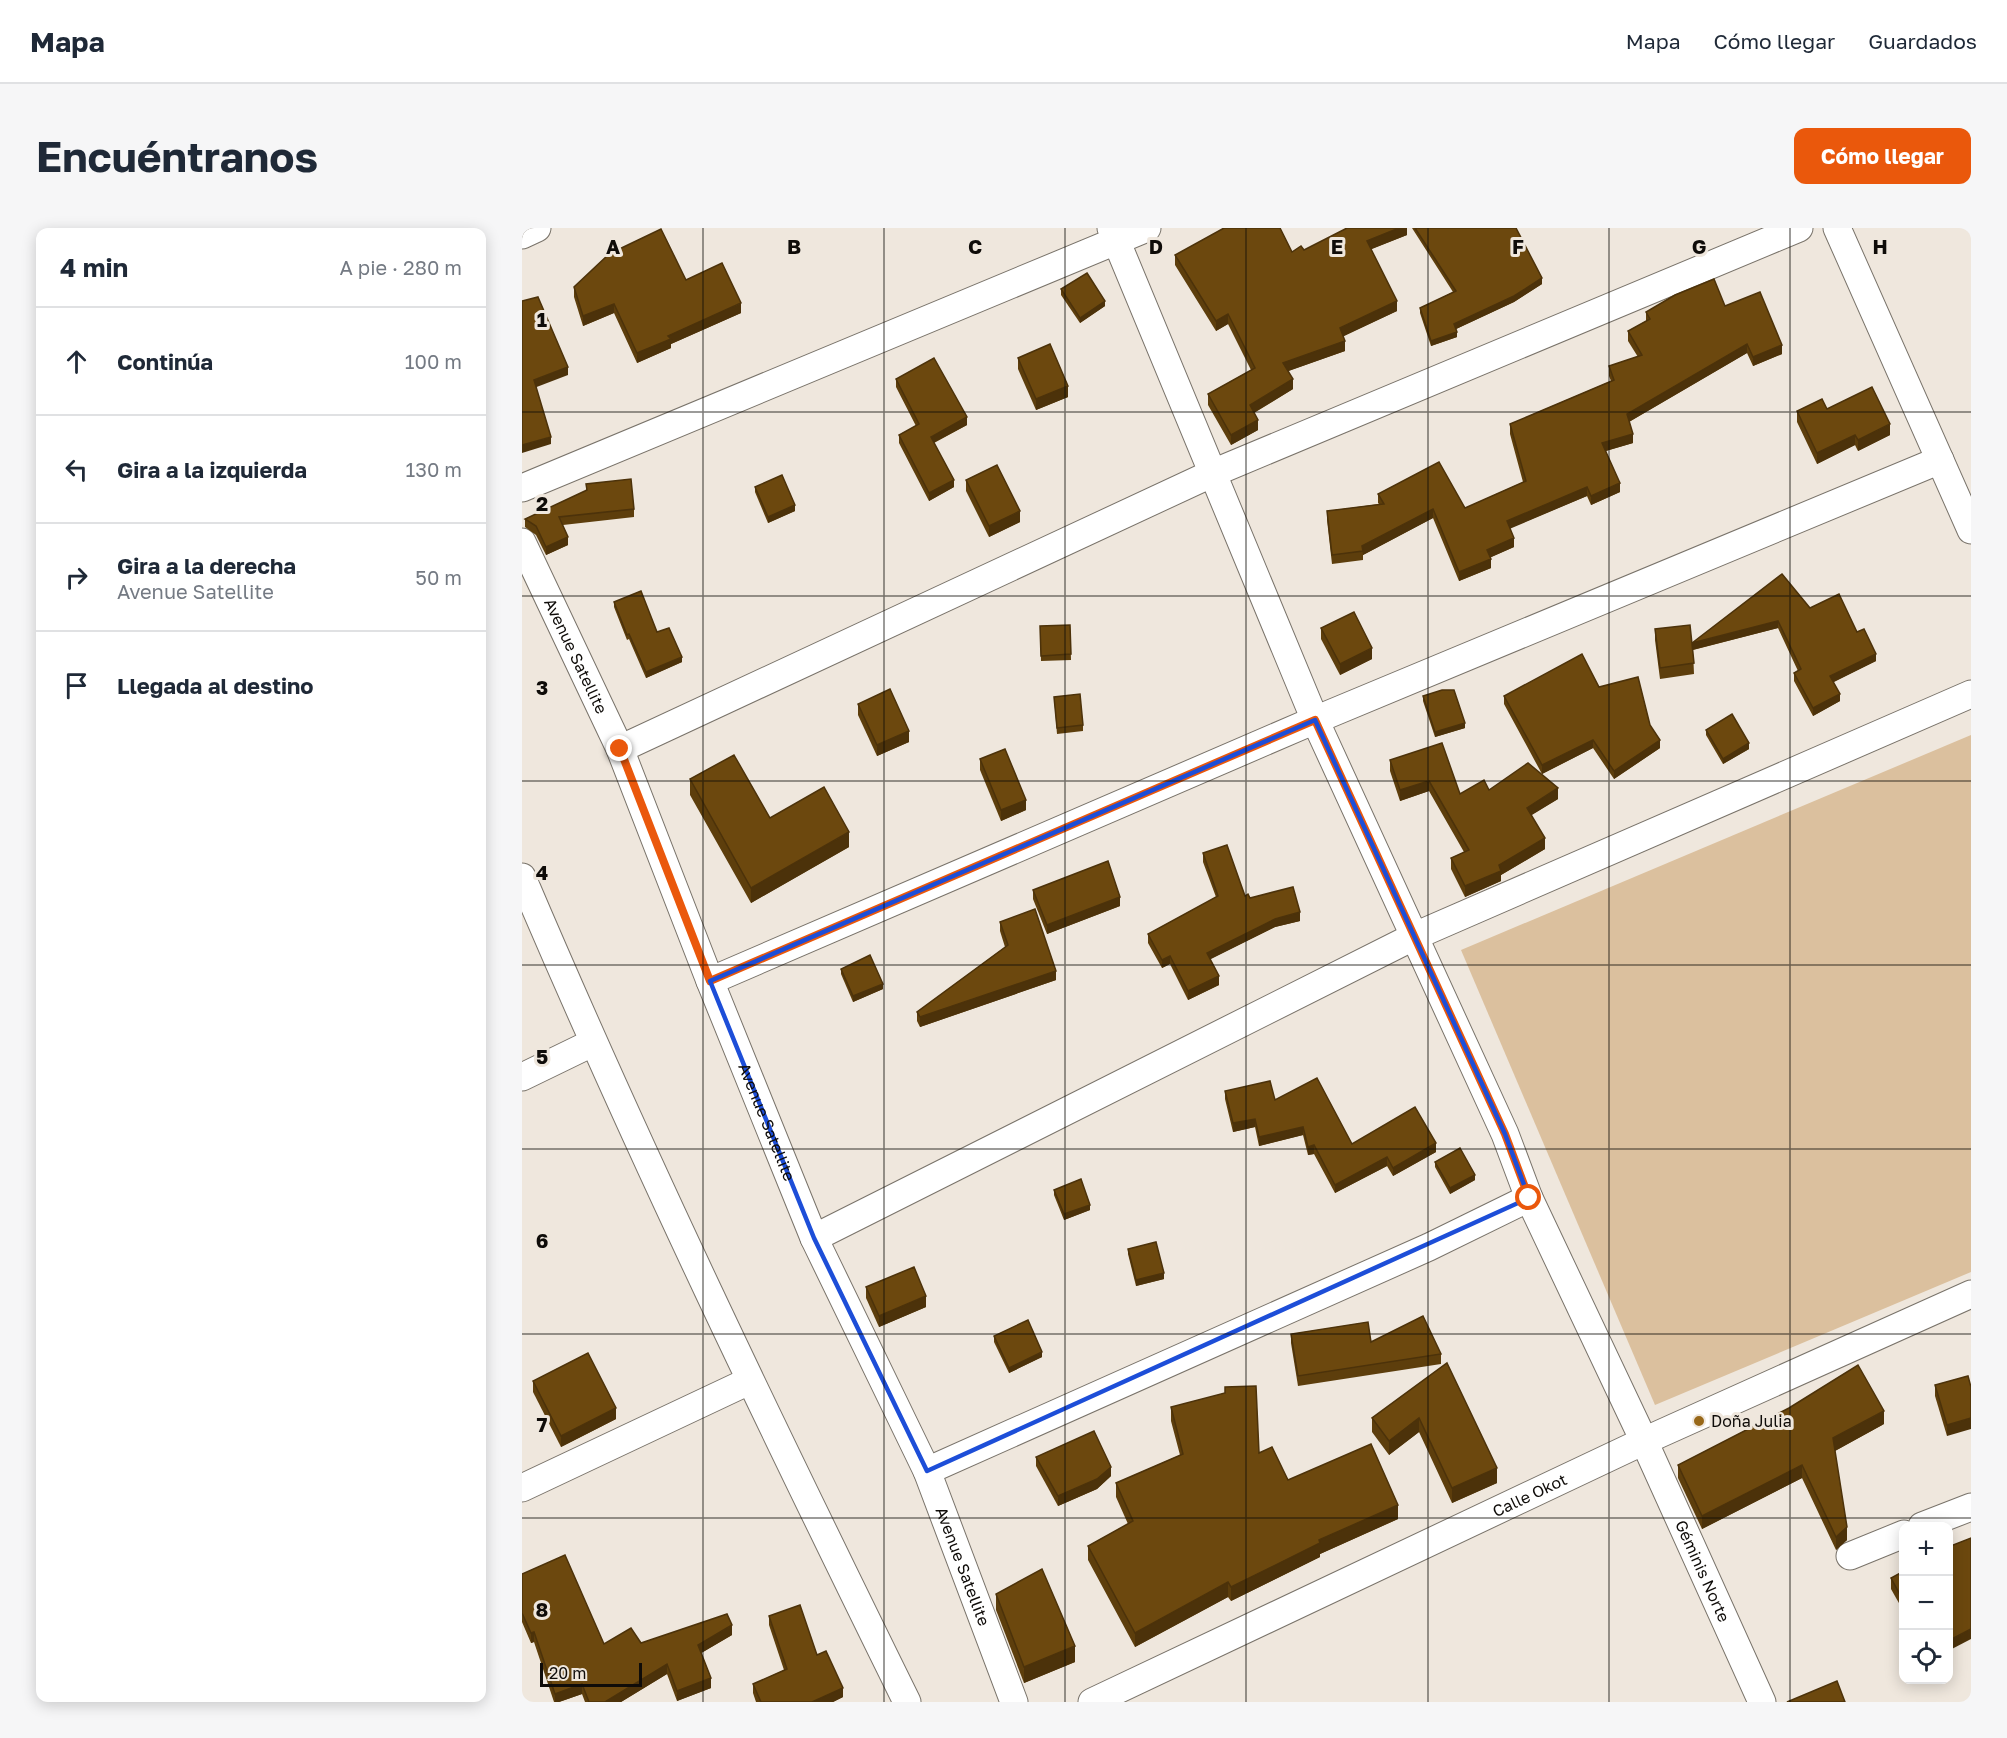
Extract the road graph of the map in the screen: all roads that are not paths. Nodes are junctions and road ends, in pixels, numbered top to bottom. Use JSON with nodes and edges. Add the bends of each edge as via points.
{"nodes":[{"id":1,"x":537,"y":228,"type":"edge"},
{"id":2,"x":1147,"y":228,"type":"edge"},
{"id":3,"x":1798,"y":228,"type":"edge"},
{"id":4,"x":1837,"y":228,"type":"edge"},
{"id":5,"x":522,"y":235,"type":"edge"},
{"id":6,"x":1114,"y":236,"type":"edge"},
{"id":7,"x":1940,"y":460,"type":"junction"},
{"id":8,"x":1213,"y":473,"type":"junction"},
{"id":9,"x":522,"y":488,"type":"edge"},
{"id":10,"x":1971,"y":530,"type":"edge"},
{"id":11,"x":522,"y":542,"type":"edge"},
{"id":12,"x":1971,"y":694,"type":"edge"},
{"id":13,"x":1315,"y":720,"type":"junction"},
{"id":14,"x":620,"y":749,"type":"junction"},
{"id":15,"x":522,"y":877,"type":"edge"},
{"id":16,"x":1415,"y":936,"type":"junction"},
{"id":17,"x":710,"y":981,"type":"junction"},
{"id":18,"x":592,"y":1043,"type":"junction"},
{"id":19,"x":522,"y":1077,"type":"edge"},
{"id":20,"x":1529,"y":1198,"type":"junction"},
{"id":21,"x":814,"y":1238,"type":"junction"},
{"id":22,"x":1971,"y":1294,"type":"edge"},
{"id":23,"x":749,"y":1381,"type":"junction"},
{"id":24,"x":1644,"y":1441,"type":"junction"},
{"id":25,"x":927,"y":1471,"type":"junction"},
{"id":26,"x":522,"y":1488,"type":"edge"},
{"id":27,"x":1971,"y":1506,"type":"edge"},
{"id":28,"x":1934,"y":1522,"type":"edge"},
{"id":29,"x":1899,"y":1536,"type":"edge"},
{"id":30,"x":1850,"y":1556,"type":"dead end"},
{"id":31,"x":907,"y":1702,"type":"edge"},
{"id":32,"x":1014,"y":1702,"type":"edge"},
{"id":33,"x":1092,"y":1702,"type":"edge"},
{"id":34,"x":1762,"y":1702,"type":"edge"}],
"edges":[{"from":1,"to":5,"type":"street"},
{"from":2,"to":6,"type":"street"},
{"from":3,"to":8,"type":"street"},
{"from":4,"to":7,"type":"street"},
{"from":6,"to":8,"type":"street","name":"Géminis Norte"},
{"from":6,"to":9,"type":"street"},
{"from":7,"to":10,"type":"street"},
{"from":7,"to":13,"type":"street"},
{"from":8,"to":13,"type":"street","name":"Géminis Norte"},
{"from":8,"to":14,"type":"street"},
{"from":11,"to":14,"type":"street","name":"Avenue Satellite"},
{"from":12,"to":16,"type":"street"},
{"from":13,"to":16,"type":"street","name":"Géminis Norte"},
{"from":13,"to":17,"type":"street"},
{"from":14,"to":17,"type":"street","name":"Avenue Satellite"},
{"from":15,"to":18,"type":"street"},
{"from":16,"to":20,"type":"street","name":"Géminis Norte","via":[[1505,1134]]},
{"from":16,"to":21,"type":"street"},
{"from":17,"to":21,"type":"street","name":"Avenue Satellite"},
{"from":18,"to":19,"type":"street"},
{"from":18,"to":23,"type":"street"},
{"from":20,"to":24,"type":"street","name":"Géminis Norte"},
{"from":20,"to":25,"type":"street","via":[[1429,1247]]},
{"from":21,"to":25,"type":"street","name":"Avenue Satellite"},
{"from":22,"to":24,"type":"street","name":"Calle Okot"},
{"from":23,"to":26,"type":"street"},
{"from":23,"to":31,"type":"street"},
{"from":24,"to":33,"type":"street","name":"Calle Okot"},
{"from":24,"to":34,"type":"street","name":"Géminis Norte"},
{"from":25,"to":32,"type":"street","name":"Avenue Satellite"},
{"from":27,"to":28,"type":"street"},
{"from":29,"to":30,"type":"street"}]}
